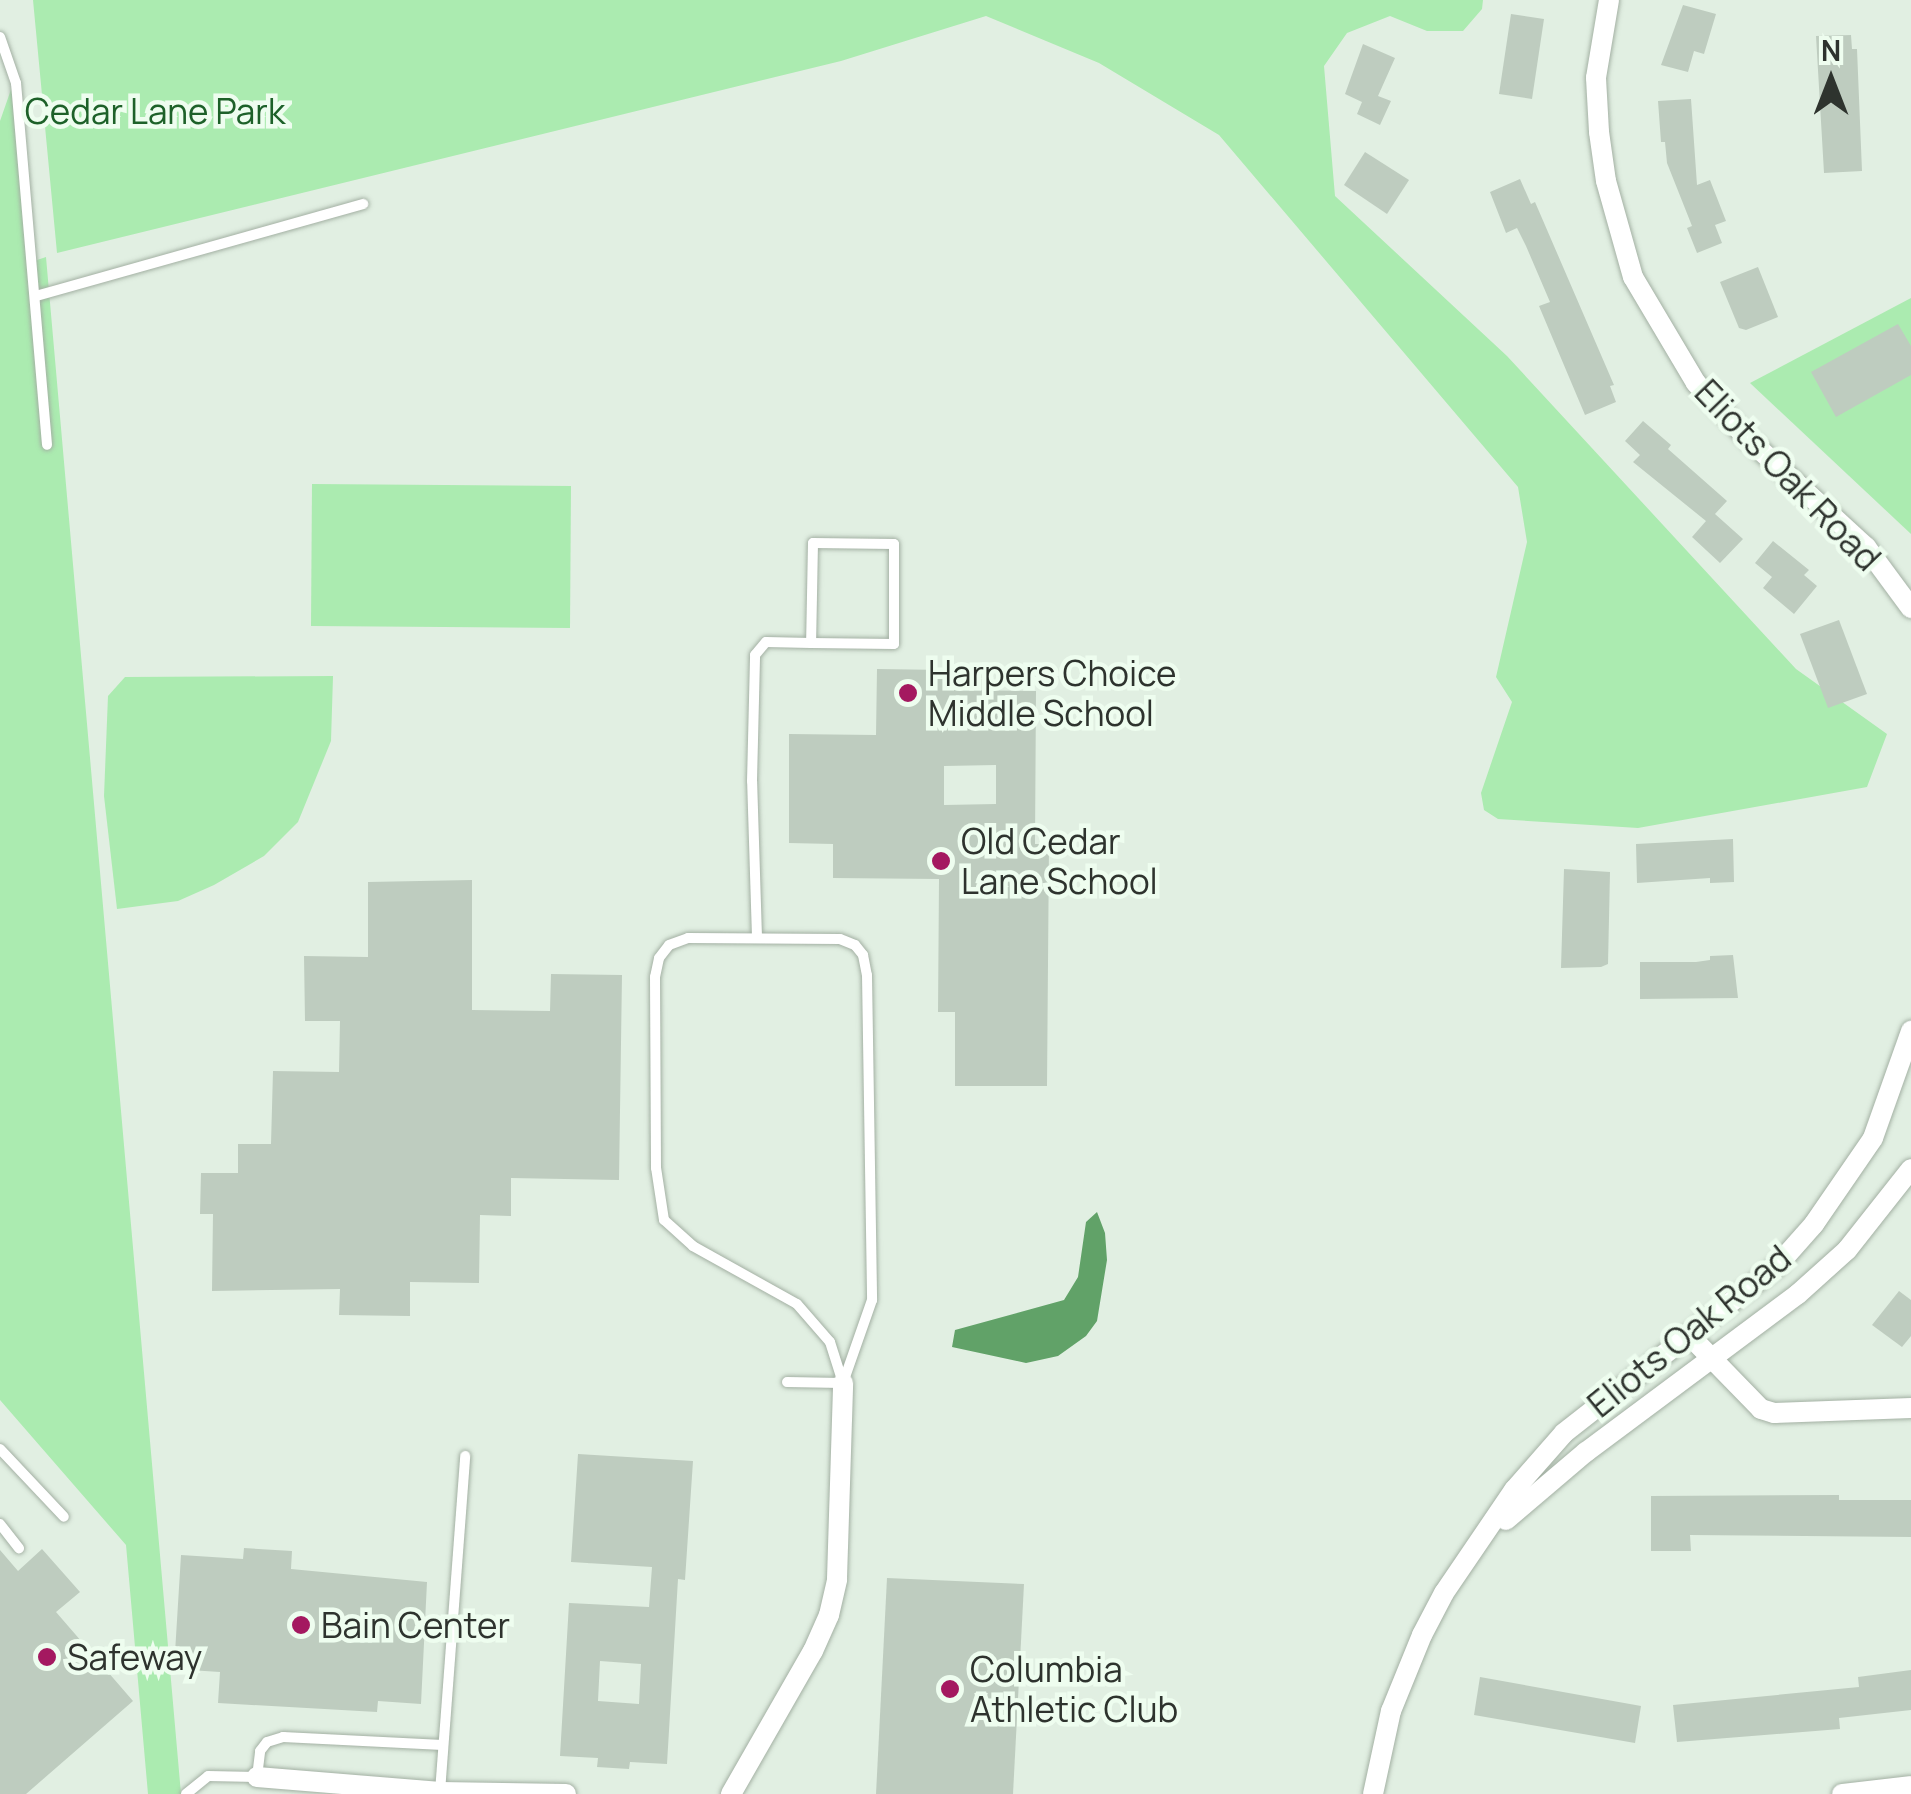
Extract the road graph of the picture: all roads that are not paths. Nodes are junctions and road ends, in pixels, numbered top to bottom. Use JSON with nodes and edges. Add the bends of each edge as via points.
{"nodes":[{"id":1,"x":1609,"y":0,"type":"edge"},
{"id":2,"x":0,"y":37,"type":"edge"},
{"id":3,"x":363,"y":204,"type":"dead end"},
{"id":4,"x":36,"y":296,"type":"junction"},
{"id":5,"x":47,"y":445,"type":"dead end"},
{"id":6,"x":1910,"y":612,"type":"edge"},
{"id":7,"x":811,"y":643,"type":"junction"},
{"id":8,"x":757,"y":938,"type":"junction"},
{"id":9,"x":1911,"y":1031,"type":"edge"},
{"id":10,"x":1911,"y":1168,"type":"edge"},
{"id":11,"x":1690,"y":1336,"type":"junction"},
{"id":12,"x":1712,"y":1360,"type":"junction"},
{"id":13,"x":787,"y":1382,"type":"dead end"},
{"id":14,"x":843,"y":1383,"type":"junction"},
{"id":15,"x":1911,"y":1408,"type":"edge"},
{"id":16,"x":0,"y":1448,"type":"edge"},
{"id":17,"x":465,"y":1456,"type":"dead end"},
{"id":18,"x":64,"y":1516,"type":"dead end"},
{"id":19,"x":0,"y":1524,"type":"edge"},
{"id":20,"x":19,"y":1548,"type":"dead end"},
{"id":21,"x":1466,"y":1561,"type":"junction"},
{"id":22,"x":443,"y":1745,"type":"junction"},
{"id":23,"x":258,"y":1777,"type":"junction"},
{"id":24,"x":1911,"y":1786,"type":"edge"},
{"id":25,"x":440,"y":1792,"type":"junction"},
{"id":26,"x":186,"y":1794,"type":"edge"},
{"id":27,"x":566,"y":1794,"type":"edge"},
{"id":28,"x":731,"y":1794,"type":"edge"},
{"id":29,"x":1373,"y":1794,"type":"edge"},
{"id":30,"x":1842,"y":1794,"type":"edge"}],
"edges":[{"from":1,"to":6,"type":"street","name":"Eliots Oak Road","via":[[1596,78],[1599,132],[1632,276],[1696,383],[1866,547]]},
{"from":2,"to":4,"type":"lane","via":[[16,83]]},
{"from":3,"to":4,"type":"lane"},
{"from":4,"to":5,"type":"lane"},
{"from":7,"to":7,"type":"lane","via":[[894,644],[894,544],[813,542]]},
{"from":7,"to":8,"type":"lane","via":[[766,642],[755,655]]},
{"from":8,"to":14,"type":"lane","via":[[840,939],[854,945],[867,975],[872,1300]]},
{"from":8,"to":14,"type":"lane","via":[[688,938],[669,945],[659,958],[658,1203],[664,1220],[692,1246],[797,1304],[820,1326]]},
{"from":9,"to":11,"type":"street","name":"Eliots Oak Road","via":[[1872,1138],[1842,1186],[1776,1267]]},
{"from":10,"to":12,"type":"street","name":"Eliots Oak Road","via":[[1847,1250]]},
{"from":11,"to":12,"type":"street"},
{"from":11,"to":21,"type":"street","name":"Eliots Oak Road","via":[[1564,1433],[1514,1490]]},
{"from":12,"to":15,"type":"street","via":[[1750,1402],[1774,1413]]},
{"from":12,"to":21,"type":"street","name":"Eliots Oak Road","via":[[1525,1500]]},
{"from":13,"to":14,"type":"lane"},
{"from":14,"to":28,"type":"street","via":[[837,1579],[829,1615]]},
{"from":16,"to":18,"type":"lane"},
{"from":17,"to":22,"type":"lane"},
{"from":19,"to":20,"type":"lane"},
{"from":21,"to":29,"type":"street","name":"Eliots Oak Road","via":[[1406,1672]]},
{"from":22,"to":23,"type":"lane","via":[[282,1737],[260,1751]]},
{"from":22,"to":25,"type":"lane"},
{"from":23,"to":25,"type":"street"},
{"from":23,"to":26,"type":"lane","via":[[208,1776]]},
{"from":24,"to":30,"type":"street"},
{"from":25,"to":27,"type":"street"}]}
